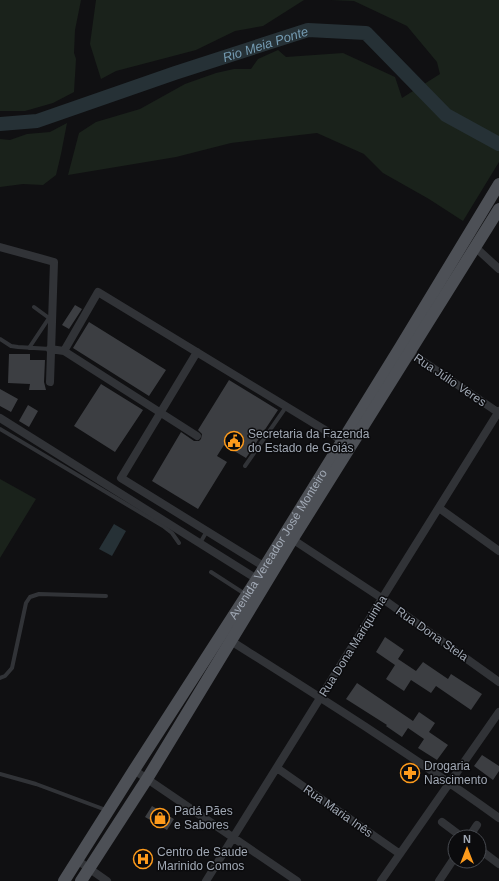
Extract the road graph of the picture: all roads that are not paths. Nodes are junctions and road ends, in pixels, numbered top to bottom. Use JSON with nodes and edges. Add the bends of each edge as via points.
{"nodes":[{"id":1,"x":499,"y":184,"type":"edge"},
{"id":2,"x":499,"y":209,"type":"edge"},
{"id":3,"x":0,"y":247,"type":"edge"},
{"id":4,"x":475,"y":248,"type":"junction"},
{"id":5,"x":499,"y":269,"type":"edge"},
{"id":6,"x":34,"y":307,"type":"dead end"},
{"id":7,"x":50,"y":316,"type":"junction"},
{"id":8,"x":0,"y":339,"type":"edge"},
{"id":9,"x":29,"y":348,"type":"junction"},
{"id":10,"x":50,"y":349,"type":"junction"},
{"id":11,"x":405,"y":349,"type":"junction"},
{"id":12,"x":64,"y":351,"type":"junction"},
{"id":13,"x":197,"y":352,"type":"junction"},
{"id":14,"x":50,"y":382,"type":"dead end"},
{"id":15,"x":286,"y":406,"type":"junction"},
{"id":16,"x":499,"y":412,"type":"edge"},
{"id":17,"x":161,"y":413,"type":"junction"},
{"id":18,"x":0,"y":418,"type":"edge"},
{"id":19,"x":0,"y":429,"type":"edge"},
{"id":20,"x":197,"y":436,"type":"dead end"},
{"id":21,"x":342,"y":441,"type":"junction"},
{"id":22,"x":245,"y":466,"type":"dead end"},
{"id":23,"x":439,"y":508,"type":"junction"},
{"id":24,"x":208,"y":531,"type":"junction"},
{"id":25,"x":288,"y":537,"type":"junction"},
{"id":26,"x":179,"y":543,"type":"dead end"},
{"id":27,"x":200,"y":543,"type":"junction"},
{"id":28,"x":499,"y":551,"type":"edge"},
{"id":29,"x":265,"y":566,"type":"junction"},
{"id":30,"x":211,"y":572,"type":"dead end"},
{"id":31,"x":258,"y":579,"type":"junction"},
{"id":32,"x":248,"y":595,"type":"junction"},
{"id":33,"x":106,"y":596,"type":"dead end"},
{"id":34,"x":383,"y":599,"type":"junction"},
{"id":35,"x":231,"y":641,"type":"junction"},
{"id":36,"x":0,"y":678,"type":"edge"},
{"id":37,"x":499,"y":682,"type":"edge"},
{"id":38,"x":321,"y":698,"type":"junction"},
{"id":39,"x":499,"y":712,"type":"edge"},
{"id":40,"x":277,"y":768,"type":"junction"},
{"id":41,"x":134,"y":770,"type":"junction"},
{"id":42,"x":0,"y":774,"type":"edge"},
{"id":43,"x":146,"y":779,"type":"junction"},
{"id":44,"x":450,"y":783,"type":"junction"},
{"id":45,"x":109,"y":811,"type":"junction"},
{"id":46,"x":499,"y":818,"type":"edge"},
{"id":47,"x":442,"y":822,"type":"dead end"},
{"id":48,"x":477,"y":825,"type":"dead end"},
{"id":49,"x":451,"y":829,"type":"edge"},
{"id":50,"x":474,"y":829,"type":"edge"},
{"id":51,"x":234,"y":837,"type":"junction"},
{"id":52,"x":400,"y":854,"type":"junction"},
{"id":53,"x":487,"y":855,"type":"edge"},
{"id":54,"x":77,"y":860,"type":"junction"},
{"id":55,"x":499,"y":864,"type":"edge"},
{"id":56,"x":89,"y":869,"type":"junction"},
{"id":57,"x":447,"y":869,"type":"edge"},
{"id":58,"x":64,"y":881,"type":"edge"},
{"id":59,"x":81,"y":881,"type":"edge"},
{"id":60,"x":107,"y":881,"type":"edge"},
{"id":61,"x":206,"y":881,"type":"edge"},
{"id":62,"x":297,"y":881,"type":"edge"},
{"id":63,"x":381,"y":881,"type":"edge"},
{"id":64,"x":439,"y":881,"type":"edge"}],
"edges":[{"from":1,"to":11,"type":"main road","name":"Avenida Vereador José Monteiro"},
{"from":2,"to":4,"type":"main road","name":"Avenida Vereador José Monteiro"},
{"from":3,"to":7,"type":"street","via":[[54,262]]},
{"from":4,"to":5,"type":"street"},
{"from":4,"to":11,"type":"main road","name":"Avenida Vereador José Monteiro"},
{"from":6,"to":7,"type":"lane"},
{"from":7,"to":9,"type":"lane"},
{"from":7,"to":10,"type":"street"},
{"from":8,"to":9,"type":"lane","via":[[11,346]]},
{"from":9,"to":10,"type":"lane"},
{"from":10,"to":12,"type":"street"},
{"from":10,"to":14,"type":"street"},
{"from":11,"to":16,"type":"street","name":"Rua Júlio Veres"},
{"from":11,"to":21,"type":"main road","name":"Avenida Vereador José Monteiro"},
{"from":11,"to":25,"type":"main road","name":"Avenida Vereador José Monteiro"},
{"from":12,"to":13,"type":"street","via":[[98,292]]},
{"from":12,"to":17,"type":"street"},
{"from":13,"to":15,"type":"street"},
{"from":13,"to":17,"type":"street"},
{"from":15,"to":21,"type":"street"},
{"from":15,"to":22,"type":"lane"},
{"from":16,"to":23,"type":"street","name":"Rua Dona Mariquinha"},
{"from":17,"to":20,"type":"street"},
{"from":17,"to":24,"type":"street","via":[[121,478]]},
{"from":18,"to":27,"type":"street"},
{"from":19,"to":26,"type":"lane","via":[[163,526]]},
{"from":21,"to":25,"type":"main road","name":"Avenida Vereador José Monteiro"},
{"from":23,"to":28,"type":"street"},
{"from":23,"to":34,"type":"street","name":"Rua Dona Mariquinha"},
{"from":24,"to":27,"type":"lane"},
{"from":24,"to":29,"type":"street"},
{"from":25,"to":29,"type":"main road","name":"Avenida Vereador José Monteiro"},
{"from":25,"to":34,"type":"street","name":"Rua Dona Stela"},
{"from":25,"to":35,"type":"main road","name":"Avenida Vereador José Monteiro"},
{"from":27,"to":31,"type":"street"},
{"from":29,"to":31,"type":"main road","name":"Avenida Vereador José Monteiro"},
{"from":30,"to":32,"type":"lane"},
{"from":31,"to":32,"type":"main road","name":"Avenida Vereador José Monteiro"},
{"from":32,"to":41,"type":"main road","name":"Avenida Vereador José Monteiro"},
{"from":33,"to":36,"type":"lane","via":[[39,594],[30,597],[26,603],[12,668]]},
{"from":34,"to":37,"type":"street","name":"Rua Dona Stela"},
{"from":34,"to":38,"type":"street","name":"Rua Dona Mariquinha"},
{"from":35,"to":38,"type":"street"},
{"from":35,"to":43,"type":"main road","name":"Avenida Vereador José Monteiro"},
{"from":38,"to":40,"type":"street","name":"Rua Dona Mariquinha"},
{"from":38,"to":44,"type":"street"},
{"from":39,"to":44,"type":"street"},
{"from":40,"to":51,"type":"street","name":"Rua Dona Mariquinha"},
{"from":40,"to":52,"type":"street","name":"Rua Maria Inês"},
{"from":41,"to":43,"type":"street"},
{"from":41,"to":45,"type":"main road","name":"Avenida Vereador José Monteiro"},
{"from":42,"to":45,"type":"lane","via":[[36,784]]},
{"from":43,"to":51,"type":"street"},
{"from":43,"to":56,"type":"main road","name":"Avenida Vereador José Monteiro"},
{"from":44,"to":46,"type":"street"},
{"from":44,"to":52,"type":"street"},
{"from":45,"to":54,"type":"main road","name":"Avenida Vereador José Monteiro"},
{"from":47,"to":49,"type":"street"},
{"from":48,"to":50,"type":"street"},
{"from":51,"to":61,"type":"street","name":"Rua Dona Mariquinha"},
{"from":51,"to":62,"type":"street"},
{"from":52,"to":63,"type":"street"},
{"from":53,"to":55,"type":"street"},
{"from":54,"to":56,"type":"street"},
{"from":54,"to":58,"type":"main road","name":"Avenida Vereador José Monteiro"},
{"from":56,"to":59,"type":"main road","name":"Avenida Vereador José Monteiro"},
{"from":56,"to":60,"type":"street"},
{"from":57,"to":64,"type":"street"}]}
